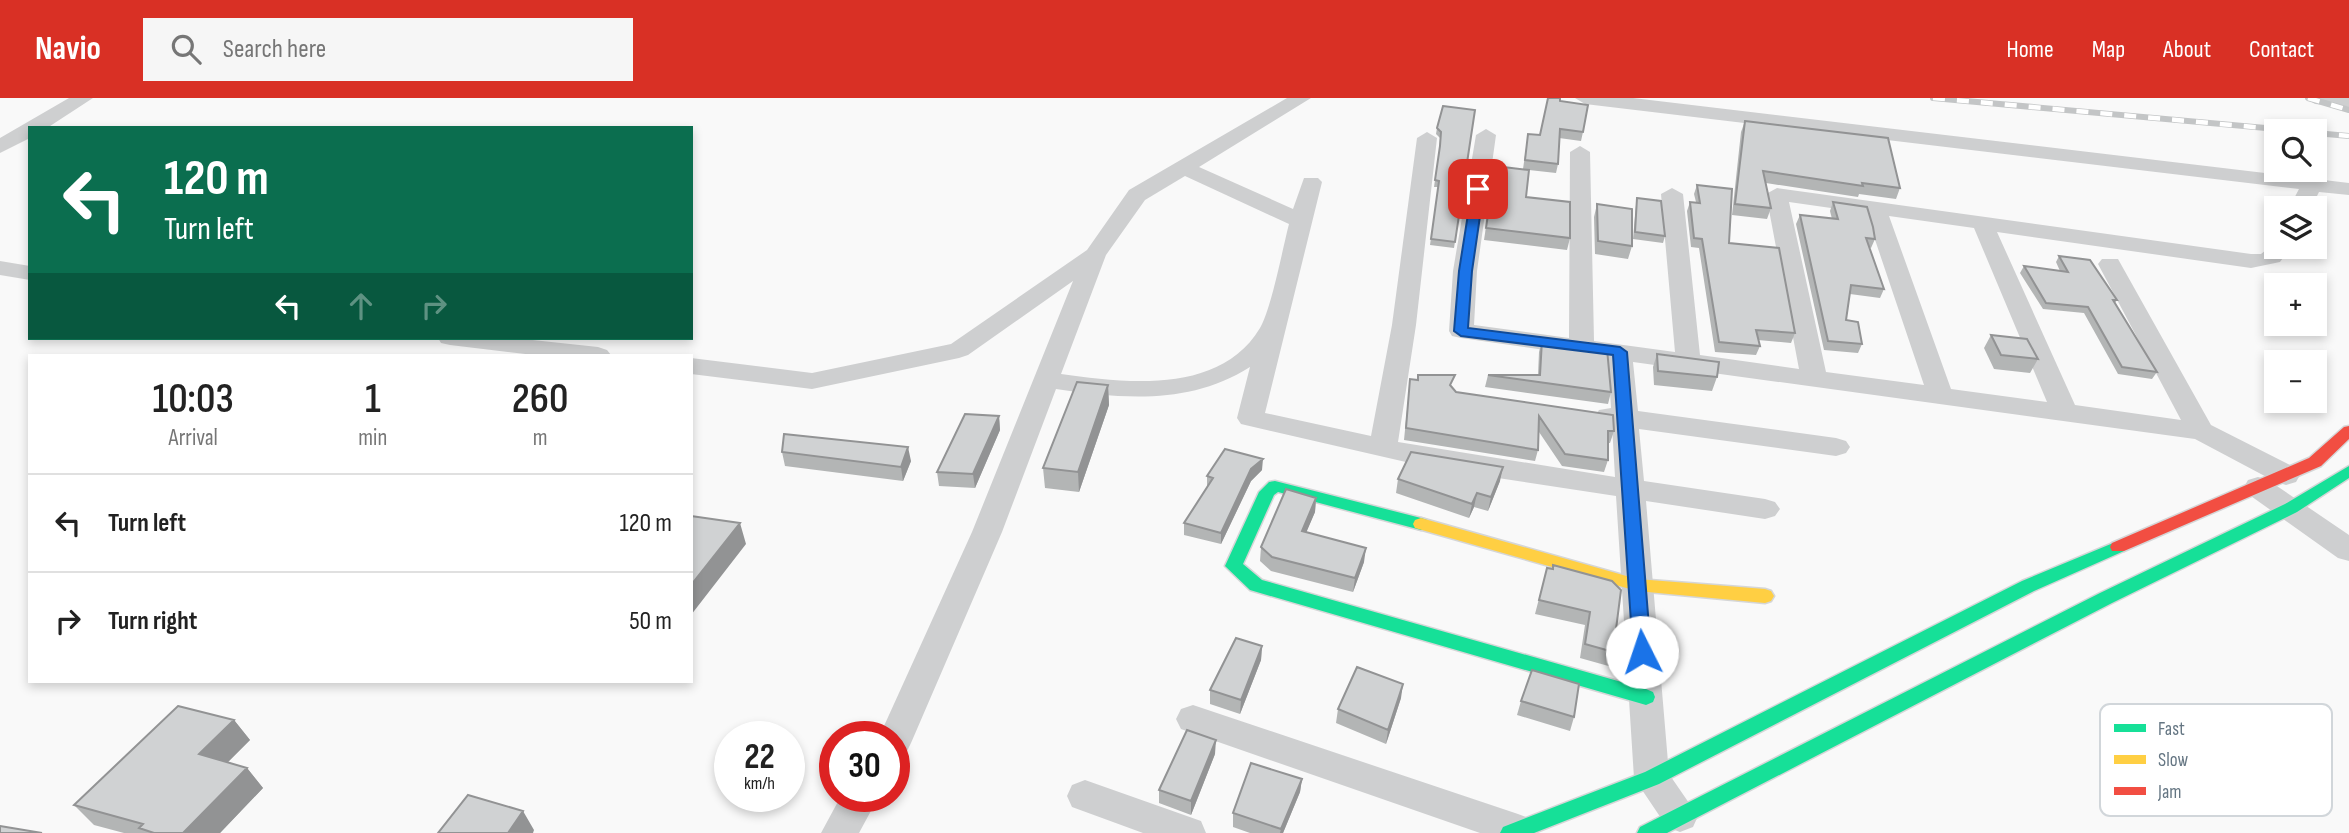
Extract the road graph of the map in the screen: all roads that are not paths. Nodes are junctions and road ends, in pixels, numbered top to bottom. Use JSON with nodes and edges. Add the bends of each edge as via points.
{"nodes":[{"id":1,"x":83,"y":98,"type":"edge"},
{"id":2,"x":1301,"y":98,"type":"edge"},
{"id":3,"x":1585,"y":98,"type":"edge"},
{"id":4,"x":2315,"y":98,"type":"edge"},
{"id":5,"x":2349,"y":101,"type":"edge"},
{"id":6,"x":36,"y":126,"type":"edge"},
{"id":7,"x":28,"y":131,"type":"edge"},
{"id":8,"x":1486,"y":135,"type":"dead end"},
{"id":9,"x":1427,"y":138,"type":"dead end"},
{"id":10,"x":0,"y":147,"type":"edge"},
{"id":11,"x":1580,"y":152,"type":"dead end"},
{"id":12,"x":1182,"y":167,"type":"junction"},
{"id":13,"x":1311,"y":182,"type":"dead end"},
{"id":14,"x":2312,"y":185,"type":"junction"},
{"id":15,"x":2349,"y":189,"type":"edge"},
{"id":16,"x":1672,"y":194,"type":"dead end"},
{"id":17,"x":2306,"y":196,"type":"edge"},
{"id":18,"x":1875,"y":208,"type":"junction"},
{"id":19,"x":1301,"y":221,"type":"junction"},
{"id":20,"x":1982,"y":222,"type":"junction"},
{"id":21,"x":1095,"y":255,"type":"junction"},
{"id":22,"x":2270,"y":259,"type":"edge"},
{"id":23,"x":2110,"y":264,"type":"dead end"},
{"id":24,"x":0,"y":268,"type":"edge"},
{"id":25,"x":28,"y":273,"type":"edge"},
{"id":26,"x":1273,"y":330,"type":"junction"},
{"id":27,"x":467,"y":340,"type":"edge"},
{"id":28,"x":1582,"y":347,"type":"junction"},
{"id":29,"x":1620,"y":352,"type":"junction"},
{"id":30,"x":588,"y":354,"type":"edge"},
{"id":31,"x":1688,"y":361,"type":"junction"},
{"id":32,"x":693,"y":366,"type":"edge"},
{"id":33,"x":1814,"y":378,"type":"junction"},
{"id":34,"x":1046,"y":380,"type":"junction"},
{"id":35,"x":1940,"y":396,"type":"junction"},
{"id":36,"x":2065,"y":412,"type":"junction"},
{"id":37,"x":1585,"y":413,"type":"edge"},
{"id":38,"x":1625,"y":418,"type":"junction"},
{"id":39,"x":2201,"y":431,"type":"junction"},
{"id":40,"x":2349,"y":431,"type":"edge"},
{"id":41,"x":1836,"y":447,"type":"dead end"},
{"id":42,"x":1383,"y":448,"type":"junction"},
{"id":43,"x":2349,"y":471,"type":"edge"},
{"id":44,"x":2286,"y":475,"type":"junction"},
{"id":45,"x":2258,"y":487,"type":"junction"},
{"id":46,"x":1630,"y":489,"type":"junction"},
{"id":47,"x":2291,"y":508,"type":"junction"},
{"id":48,"x":1765,"y":509,"type":"dead end"},
{"id":49,"x":2349,"y":550,"type":"edge"},
{"id":50,"x":1637,"y":585,"type":"junction"},
{"id":51,"x":1765,"y":596,"type":"dead end"},
{"id":52,"x":1646,"y":697,"type":"junction"},
{"id":53,"x":1193,"y":719,"type":"dead end"},
{"id":54,"x":904,"y":721,"type":"edge"},
{"id":55,"x":1651,"y":778,"type":"junction"},
{"id":56,"x":1085,"y":796,"type":"dead end"},
{"id":57,"x":851,"y":812,"type":"edge"},
{"id":58,"x":1680,"y":816,"type":"junction"},
{"id":59,"x":1514,"y":831,"type":"edge"},
{"id":60,"x":839,"y":833,"type":"edge"},
{"id":61,"x":1188,"y":833,"type":"edge"},
{"id":62,"x":1647,"y":833,"type":"edge"}],
"edges":[{"from":1,"to":6,"type":"street"},
{"from":2,"to":12,"type":"street"},
{"from":3,"to":14,"type":"street"},
{"from":4,"to":5,"type":"street"},
{"from":7,"to":10,"type":"street"},
{"from":8,"to":28,"type":"street","via":[[1465,271],[1461,331]]},
{"from":9,"to":42,"type":"street","via":[[1404,325]]},
{"from":11,"to":28,"type":"street"},
{"from":12,"to":19,"type":"street"},
{"from":12,"to":21,"type":"street","via":[[1137,194]]},
{"from":13,"to":19,"type":"street"},
{"from":14,"to":15,"type":"street"},
{"from":14,"to":17,"type":"street"},
{"from":16,"to":31,"type":"street"},
{"from":18,"to":20,"type":"street"},
{"from":18,"to":33,"type":"street","via":[[1777,194]]},
{"from":18,"to":35,"type":"street"},
{"from":19,"to":26,"type":"street"},
{"from":20,"to":22,"type":"street","via":[[2251,261]]},
{"from":20,"to":36,"type":"street"},
{"from":21,"to":32,"type":"street","via":[[959,350],[813,381]]},
{"from":21,"to":34,"type":"street"},
{"from":23,"to":39,"type":"street"},
{"from":24,"to":25,"type":"street"},
{"from":26,"to":34,"type":"street","via":[[1242,361],[1188,385],[1127,390]]},
{"from":26,"to":42,"type":"street","via":[[1250,418]]},
{"from":27,"to":30,"type":"street"},
{"from":28,"to":29,"type":"street"},
{"from":29,"to":31,"type":"street"},
{"from":29,"to":38,"type":"street"},
{"from":31,"to":33,"type":"street"},
{"from":33,"to":35,"type":"street"},
{"from":34,"to":54,"type":"street","via":[[987,532]]},
{"from":35,"to":36,"type":"street"},
{"from":36,"to":39,"type":"street"},
{"from":37,"to":38,"type":"street"},
{"from":38,"to":41,"type":"street"},
{"from":38,"to":46,"type":"street"},
{"from":39,"to":44,"type":"street"},
{"from":40,"to":44,"type":"street","via":[[2315,462]]},
{"from":42,"to":46,"type":"street"},
{"from":43,"to":47,"type":"street"},
{"from":44,"to":45,"type":"street"},
{"from":45,"to":47,"type":"street"},
{"from":45,"to":55,"type":"street","via":[[2028,586]]},
{"from":46,"to":48,"type":"street"},
{"from":46,"to":50,"type":"street"},
{"from":47,"to":49,"type":"street"},
{"from":47,"to":58,"type":"street"},
{"from":50,"to":51,"type":"street"},
{"from":50,"to":52,"type":"street"},
{"from":50,"to":52,"type":"street","via":[[1275,486],[1267,492],[1234,566],[1241,575],[1268,589]]},
{"from":52,"to":55,"type":"street"},
{"from":53,"to":59,"type":"street"},
{"from":55,"to":58,"type":"street"},
{"from":55,"to":59,"type":"street"},
{"from":56,"to":61,"type":"street"},
{"from":57,"to":60,"type":"street"},
{"from":58,"to":62,"type":"street"}]}
